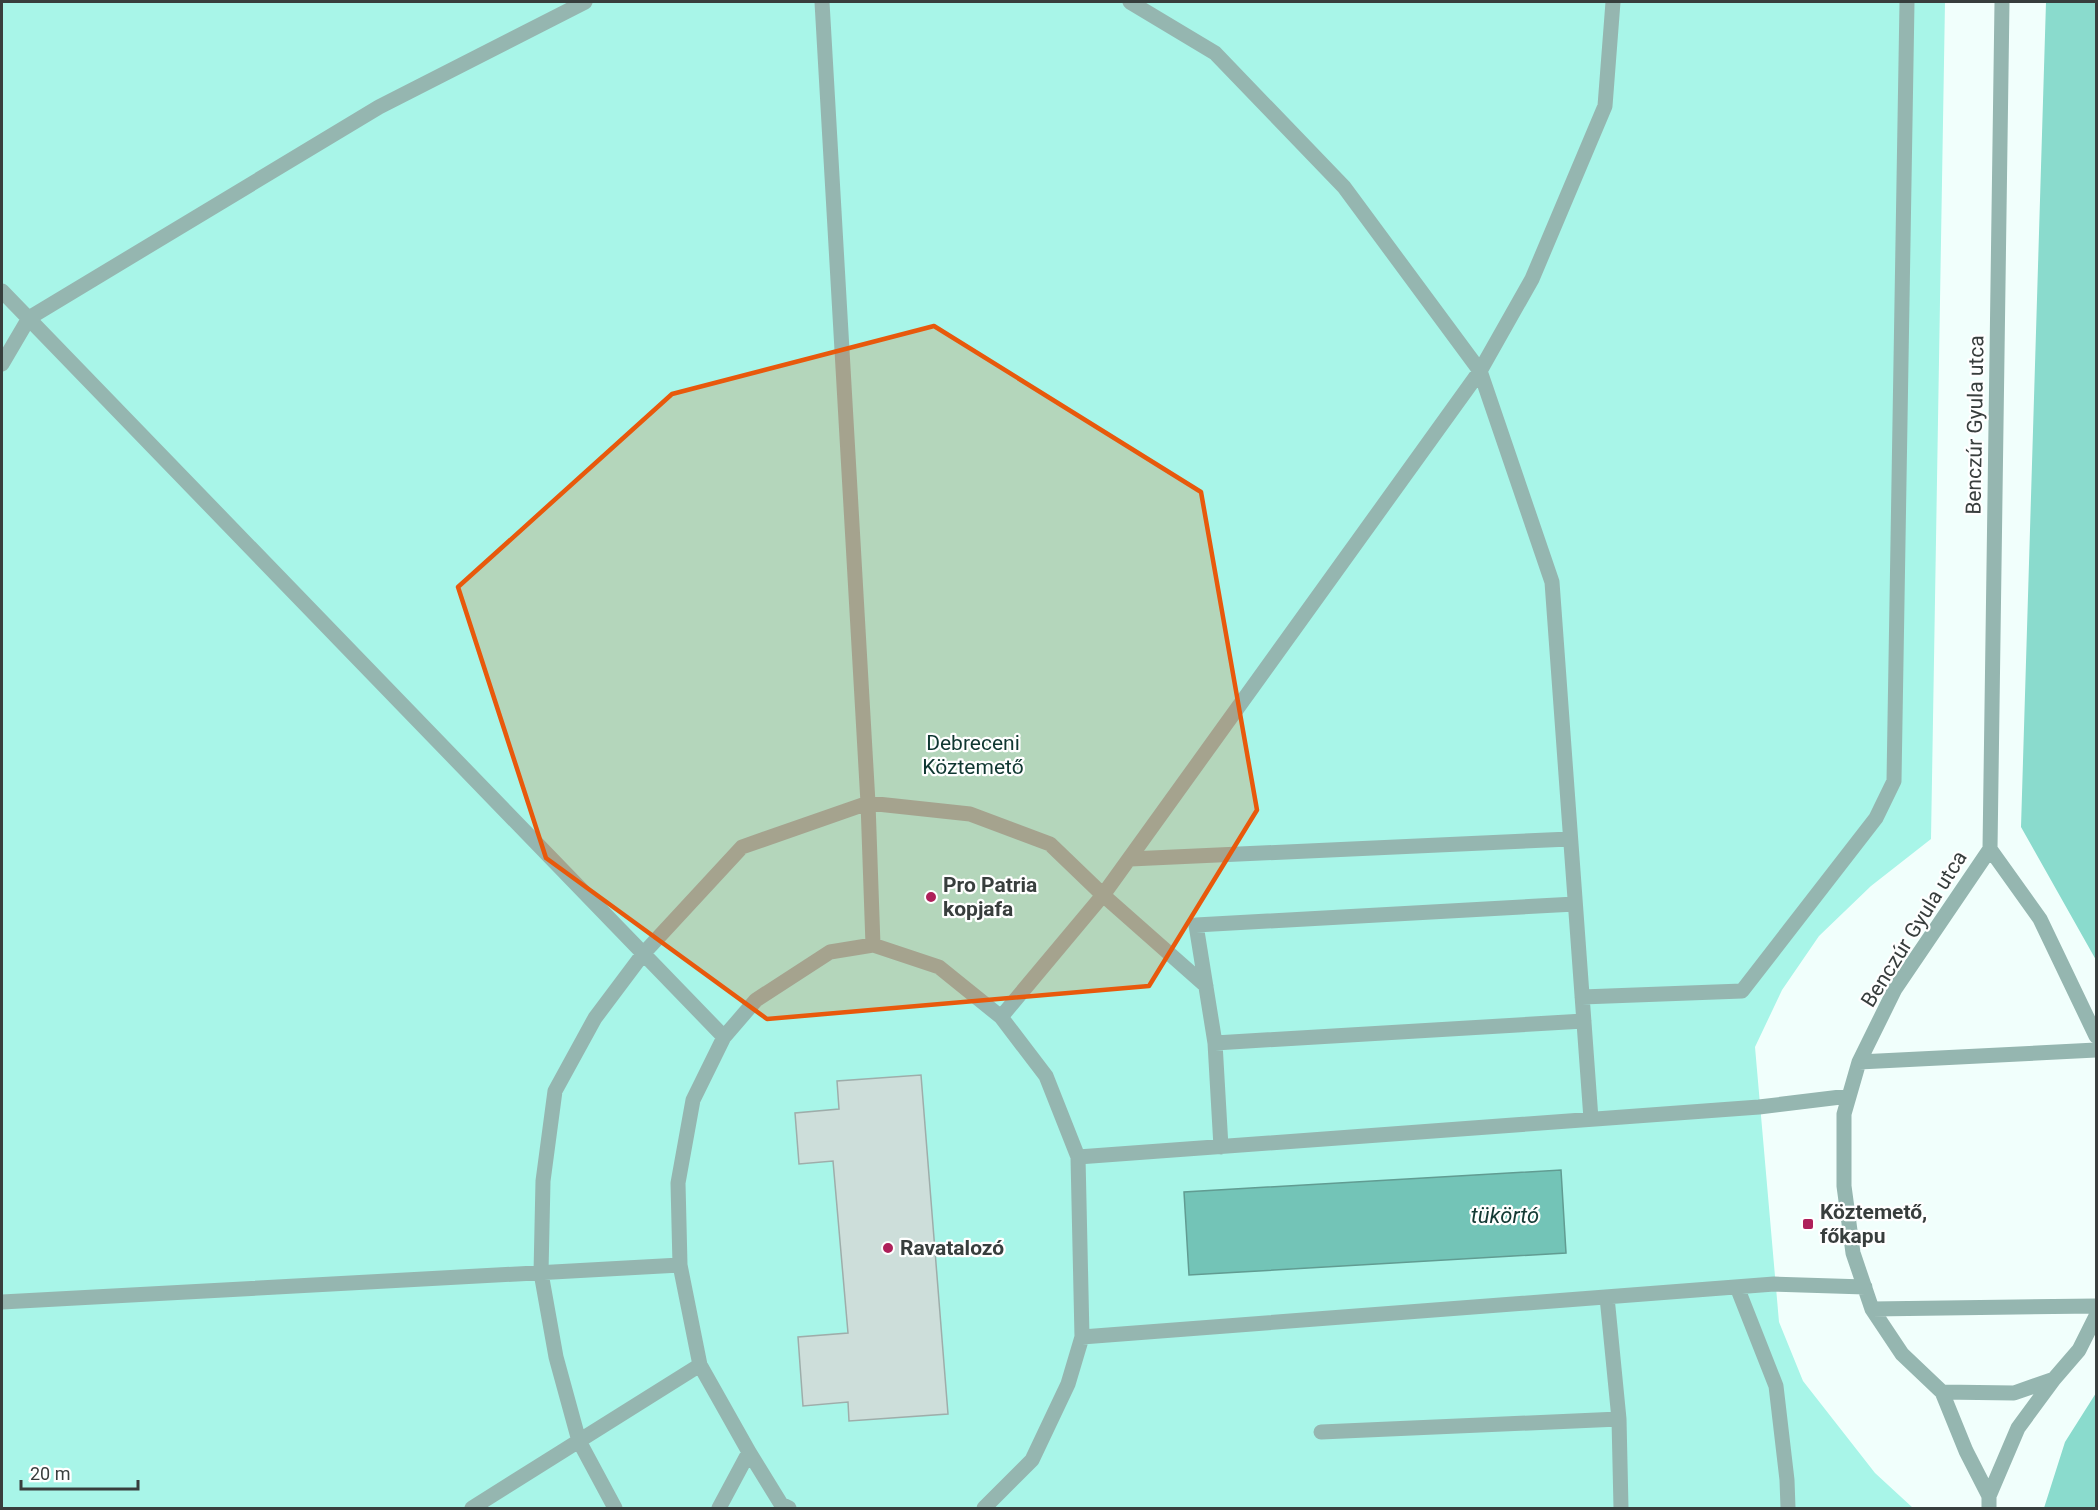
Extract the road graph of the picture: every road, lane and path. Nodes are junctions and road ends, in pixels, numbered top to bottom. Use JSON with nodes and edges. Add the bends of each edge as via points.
{"nodes":[{"id":1,"x":585,"y":2,"type":"edge"},
{"id":2,"x":822,"y":2,"type":"edge"},
{"id":3,"x":1130,"y":2,"type":"edge"},
{"id":4,"x":1613,"y":2,"type":"edge"},
{"id":5,"x":1907,"y":2,"type":"edge"},
{"id":6,"x":2002,"y":2,"type":"edge"},
{"id":7,"x":2,"y":291,"type":"edge"},
{"id":8,"x":29,"y":318,"type":"junction"},
{"id":9,"x":2,"y":364,"type":"edge"},
{"id":10,"x":1480,"y":371,"type":"junction"},
{"id":11,"x":868,"y":803,"type":"junction"},
{"id":12,"x":1570,"y":839,"type":"junction"},
{"id":13,"x":1990,"y":849,"type":"junction"},
{"id":14,"x":1130,"y":859,"type":"junction"},
{"id":15,"x":1103,"y":895,"type":"junction"},
{"id":16,"x":1575,"y":904,"type":"junction"},
{"id":17,"x":873,"y":945,"type":"junction"},
{"id":18,"x":643,"y":954,"type":"junction"},
{"id":19,"x":1206,"y":986,"type":"junction"},
{"id":20,"x":1582,"y":997,"type":"junction"},
{"id":21,"x":1001,"y":1017,"type":"junction"},
{"id":22,"x":1584,"y":1020,"type":"junction"},
{"id":23,"x":2097,"y":1036,"type":"edge"},
{"id":24,"x":724,"y":1037,"type":"junction"},
{"id":25,"x":1215,"y":1043,"type":"junction"},
{"id":26,"x":2097,"y":1050,"type":"edge"},
{"id":27,"x":1859,"y":1062,"type":"junction"},
{"id":28,"x":1849,"y":1096,"type":"junction"},
{"id":29,"x":1591,"y":1119,"type":"junction"},
{"id":30,"x":1221,"y":1147,"type":"junction"},
{"id":31,"x":1078,"y":1157,"type":"junction"},
{"id":32,"x":680,"y":1265,"type":"junction"},
{"id":33,"x":541,"y":1273,"type":"junction"},
{"id":34,"x":1737,"y":1287,"type":"junction"},
{"id":35,"x":1865,"y":1287,"type":"junction"},
{"id":36,"x":1607,"y":1297,"type":"junction"},
{"id":37,"x":2,"y":1302,"type":"edge"},
{"id":38,"x":2097,"y":1306,"type":"edge"},
{"id":39,"x":1872,"y":1309,"type":"junction"},
{"id":40,"x":2097,"y":1316,"type":"edge"},
{"id":41,"x":1082,"y":1337,"type":"junction"},
{"id":42,"x":700,"y":1365,"type":"junction"},
{"id":43,"x":2055,"y":1378,"type":"junction"},
{"id":44,"x":1942,"y":1392,"type":"junction"},
{"id":45,"x":1619,"y":1419,"type":"junction"},
{"id":46,"x":1322,"y":1432,"type":"dead end"},
{"id":47,"x":579,"y":1441,"type":"junction"},
{"id":48,"x":748,"y":1452,"type":"junction"},
{"id":49,"x":1989,"y":1502,"type":"edge"},
{"id":50,"x":472,"y":1509,"type":"edge"},
{"id":51,"x":615,"y":1509,"type":"edge"},
{"id":52,"x":719,"y":1509,"type":"edge"},
{"id":53,"x":789,"y":1509,"type":"edge"},
{"id":54,"x":984,"y":1509,"type":"edge"},
{"id":55,"x":1622,"y":1509,"type":"edge"},
{"id":56,"x":1788,"y":1509,"type":"edge"}],
"edges":[{"from":1,"to":8,"type":"street","via":[[379,107]]},
{"from":2,"to":11,"type":"street"},
{"from":3,"to":10,"type":"street","via":[[1215,52],[1344,187]]},
{"from":4,"to":10,"type":"street","via":[[1605,106],[1532,279]]},
{"from":5,"to":20,"type":"street","via":[[1894,781],[1876,818],[1742,991]]},
{"from":6,"to":13,"type":"street","name":"Benczúr Gyula utca"},
{"from":7,"to":8,"type":"street"},
{"from":8,"to":9,"type":"street"},
{"from":8,"to":18,"type":"street"},
{"from":10,"to":12,"type":"street","via":[[1552,582]]},
{"from":10,"to":14,"type":"street"},
{"from":11,"to":15,"type":"street","via":[[970,813],[1050,844]]},
{"from":11,"to":17,"type":"street"},
{"from":11,"to":18,"type":"street","via":[[742,847]]},
{"from":12,"to":14,"type":"street"},
{"from":12,"to":16,"type":"street"},
{"from":13,"to":23,"type":"street","name":"Benczúr Gyula utca","via":[[2040,919]]},
{"from":13,"to":27,"type":"street","name":"Benczúr Gyula utca","via":[[1895,989]]},
{"from":14,"to":15,"type":"street"},
{"from":15,"to":19,"type":"street"},
{"from":15,"to":21,"type":"street"},
{"from":16,"to":19,"type":"street","via":[[1196,925]]},
{"from":16,"to":20,"type":"street"},
{"from":17,"to":21,"type":"street","via":[[939,967]]},
{"from":17,"to":24,"type":"street","via":[[830,952],[756,1000]]},
{"from":18,"to":24,"type":"street"},
{"from":18,"to":33,"type":"street","via":[[595,1018],[555,1091],[543,1181]]},
{"from":19,"to":25,"type":"street"},
{"from":20,"to":22,"type":"street"},
{"from":21,"to":31,"type":"street","via":[[1046,1076]]},
{"from":22,"to":25,"type":"street"},
{"from":22,"to":29,"type":"street"},
{"from":24,"to":32,"type":"street","via":[[693,1100],[678,1183]]},
{"from":25,"to":30,"type":"street"},
{"from":26,"to":27,"type":"street"},
{"from":27,"to":28,"type":"street","name":"Benczúr Gyula utca"},
{"from":28,"to":29,"type":"street"},
{"from":28,"to":35,"type":"street","name":"Benczúr Gyula utca","via":[[1844,1114],[1844,1185],[1853,1253]]},
{"from":29,"to":30,"type":"street"},
{"from":30,"to":31,"type":"street"},
{"from":31,"to":41,"type":"street"},
{"from":32,"to":33,"type":"street"},
{"from":32,"to":42,"type":"street"},
{"from":33,"to":37,"type":"street"},
{"from":33,"to":47,"type":"street","via":[[556,1357]]},
{"from":34,"to":35,"type":"street"},
{"from":34,"to":36,"type":"street"},
{"from":34,"to":56,"type":"street","via":[[1776,1386]]},
{"from":35,"to":39,"type":"street","name":"Benczúr Gyula utca"},
{"from":36,"to":41,"type":"street"},
{"from":36,"to":45,"type":"street"},
{"from":38,"to":39,"type":"street"},
{"from":39,"to":44,"type":"street","name":"Benczúr Gyula utca","via":[[1902,1354]]},
{"from":40,"to":43,"type":"street","name":"Benczúr Gyula utca","via":[[2079,1350]]},
{"from":41,"to":54,"type":"street","via":[[1068,1384],[1032,1460]]},
{"from":42,"to":47,"type":"street"},
{"from":42,"to":48,"type":"street"},
{"from":43,"to":44,"type":"street","name":"Benczúr Gyula utca","via":[[2014,1393]]},
{"from":43,"to":49,"type":"street","name":"Benczúr Gyula utca","via":[[2018,1428]]},
{"from":44,"to":49,"type":"street","name":"Benczúr Gyula utca"},
{"from":45,"to":46,"type":"street"},
{"from":45,"to":55,"type":"street"},
{"from":47,"to":50,"type":"street"},
{"from":47,"to":51,"type":"street"},
{"from":48,"to":52,"type":"street"},
{"from":48,"to":53,"type":"street","via":[[781,1504]]}]}
